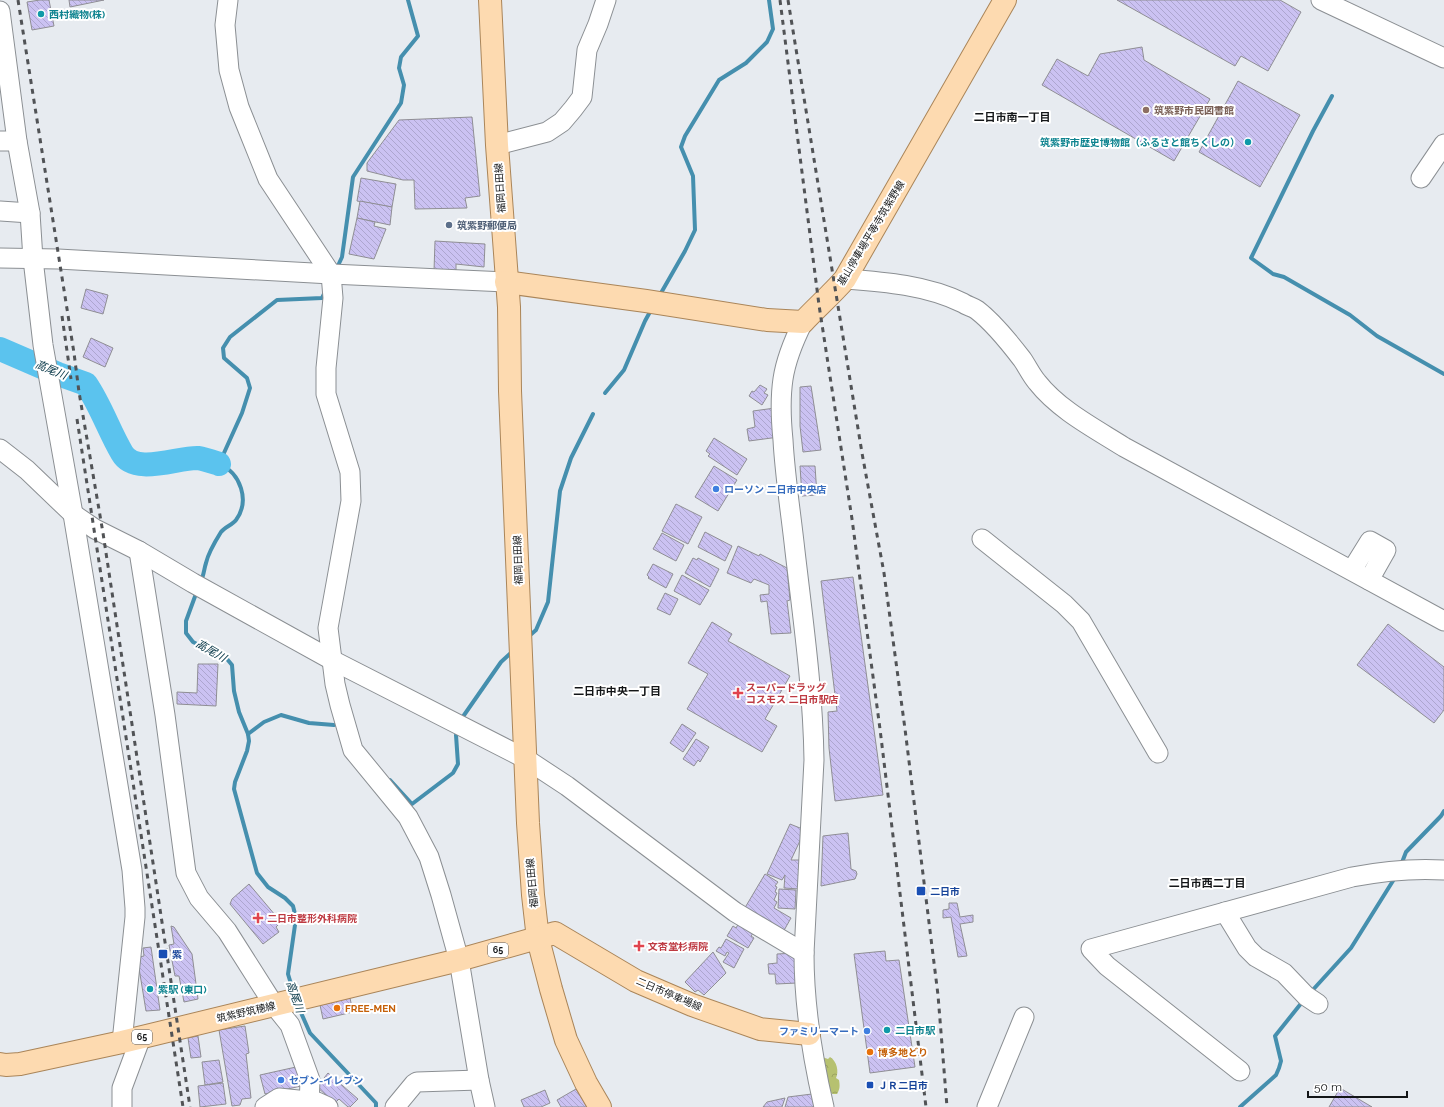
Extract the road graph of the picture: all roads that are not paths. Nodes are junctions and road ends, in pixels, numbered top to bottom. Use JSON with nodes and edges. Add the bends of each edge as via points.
{"nodes":[{"id":1,"x":228,"y":0,"type":"edge"},
{"id":2,"x":490,"y":0,"type":"edge"},
{"id":3,"x":606,"y":0,"type":"edge"},
{"id":4,"x":1005,"y":0,"type":"edge"},
{"id":5,"x":1321,"y":0,"type":"edge"},
{"id":6,"x":0,"y":12,"type":"edge"},
{"id":7,"x":1444,"y":58,"type":"edge"},
{"id":8,"x":4,"y":67,"type":"edge"},
{"id":9,"x":9,"y":141,"type":"edge"},
{"id":10,"x":1444,"y":144,"type":"edge"},
{"id":11,"x":497,"y":145,"type":"junction"},
{"id":12,"x":1421,"y":178,"type":"dead end"},
{"id":13,"x":0,"y":211,"type":"edge"},
{"id":14,"x":30,"y":213,"type":"junction"},
{"id":15,"x":0,"y":258,"type":"edge"},
{"id":16,"x":33,"y":260,"type":"junction"},
{"id":17,"x":331,"y":274,"type":"junction"},
{"id":18,"x":845,"y":278,"type":"junction"},
{"id":19,"x":506,"y":282,"type":"junction"},
{"id":20,"x":803,"y":322,"type":"junction"},
{"id":21,"x":0,"y":449,"type":"edge"},
{"id":22,"x":73,"y":514,"type":"junction"},
{"id":23,"x":982,"y":539,"type":"dead end"},
{"id":24,"x":139,"y":551,"type":"junction"},
{"id":25,"x":1352,"y":570,"type":"junction"},
{"id":26,"x":1369,"y":580,"type":"junction"},
{"id":27,"x":1444,"y":621,"type":"edge"},
{"id":28,"x":332,"y":660,"type":"junction"},
{"id":29,"x":1158,"y":753,"type":"dead end"},
{"id":30,"x":526,"y":759,"type":"junction"},
{"id":31,"x":1444,"y":870,"type":"edge"},
{"id":32,"x":1225,"y":912,"type":"junction"},
{"id":33,"x":538,"y":939,"type":"junction"},
{"id":34,"x":804,"y":953,"type":"junction"},
{"id":35,"x":459,"y":960,"type":"junction"},
{"id":36,"x":279,"y":1004,"type":"junction"},
{"id":37,"x":1318,"y":1004,"type":"dead end"},
{"id":38,"x":1024,"y":1017,"type":"dead end"},
{"id":39,"x":809,"y":1034,"type":"junction"},
{"id":40,"x":131,"y":1040,"type":"junction"},
{"id":41,"x":0,"y":1064,"type":"edge"},
{"id":42,"x":1240,"y":1071,"type":"dead end"},
{"id":43,"x":479,"y":1080,"type":"junction"},
{"id":44,"x":309,"y":1104,"type":"edge"},
{"id":45,"x":122,"y":1107,"type":"edge"},
{"id":46,"x":264,"y":1107,"type":"edge"},
{"id":47,"x":328,"y":1107,"type":"edge"},
{"id":48,"x":395,"y":1107,"type":"edge"},
{"id":49,"x":485,"y":1107,"type":"edge"},
{"id":50,"x":600,"y":1107,"type":"edge"},
{"id":51,"x":824,"y":1107,"type":"edge"},
{"id":52,"x":987,"y":1107,"type":"edge"}],
"edges":[{"from":1,"to":17,"type":"street","via":[[225,24],[229,70],[239,107],[268,178]]},
{"from":2,"to":11,"type":"main road","name":"福岡日田線"},
{"from":3,"to":11,"type":"street","via":[[587,50],[582,97],[573,110],[562,122],[547,132]]},
{"from":4,"to":18,"type":"main road","name":"基山停車場平等寺筑紫野線"},
{"from":5,"to":7,"type":"street"},
{"from":6,"to":8,"type":"street"},
{"from":8,"to":9,"type":"street"},
{"from":9,"to":14,"type":"street"},
{"from":10,"to":12,"type":"street"},
{"from":11,"to":19,"type":"main road","name":"福岡日田線"},
{"from":13,"to":14,"type":"street"},
{"from":14,"to":16,"type":"street"},
{"from":15,"to":16,"type":"street"},
{"from":16,"to":17,"type":"street"},
{"from":16,"to":22,"type":"street","via":[[43,345]]},
{"from":17,"to":19,"type":"street"},
{"from":17,"to":28,"type":"street","via":[[334,298],[326,368],[326,394],[350,472],[351,501],[328,628]]},
{"from":18,"to":20,"type":"main road","name":"基山停車場平等寺筑紫野線"},
{"from":18,"to":25,"type":"street","via":[[929,290],[976,310],[998,330],[1037,382],[1058,403],[1093,428]]},
{"from":19,"to":20,"type":"main road","via":[[767,320]]},
{"from":19,"to":30,"type":"main road","name":"福岡日田線"},
{"from":20,"to":34,"type":"street","via":[[788,358],[781,393],[785,479],[814,729]]},
{"from":21,"to":22,"type":"street","via":[[27,470]]},
{"from":22,"to":24,"type":"street","via":[[95,529]]},
{"from":22,"to":40,"type":"street","via":[[132,870],[136,908]]},
{"from":23,"to":29,"type":"street","via":[[1064,604],[1081,621]]},
{"from":24,"to":28,"type":"street"},
{"from":24,"to":36,"type":"street","via":[[165,715],[186,873],[198,898],[227,930]]},
{"from":25,"to":26,"type":"street"},
{"from":25,"to":26,"type":"street","via":[[1370,541],[1386,550]]},
{"from":26,"to":27,"type":"street"},
{"from":28,"to":30,"type":"street"},
{"from":28,"to":35,"type":"street","via":[[340,705],[354,750],[408,817],[429,857]]},
{"from":30,"to":33,"type":"main road","name":"福岡日田線","via":[[532,881]]},
{"from":30,"to":34,"type":"street","via":[[568,786],[735,912]]},
{"from":31,"to":32,"type":"street","via":[[1415,869],[1352,877]]},
{"from":32,"to":37,"type":"street","via":[[1247,948],[1256,957],[1284,973],[1306,996]]},
{"from":32,"to":42,"type":"street","via":[[1091,950],[1107,966]]},
{"from":33,"to":35,"type":"main road","name":"筑紫野筑穂線","number":"65"},
{"from":33,"to":39,"type":"main road","name":"二日市停車場線","via":[[555,933],[636,981],[692,1005],[760,1029]]},
{"from":33,"to":50,"type":"main road","name":"福岡日田線","via":[[566,1040]]},
{"from":34,"to":39,"type":"street"},
{"from":35,"to":36,"type":"main road","name":"筑紫野筑穂線","number":"65"},
{"from":35,"to":43,"type":"street"},
{"from":36,"to":40,"type":"main road","name":"筑紫野筑穂線","number":"65"},
{"from":36,"to":44,"type":"street","via":[[290,1025],[310,1080]]},
{"from":38,"to":52,"type":"street"},
{"from":39,"to":51,"type":"street"},
{"from":40,"to":41,"type":"main road","name":"筑紫野筑穂線","number":"65","via":[[20,1064]]},
{"from":40,"to":45,"type":"street","via":[[122,1088]]},
{"from":43,"to":48,"type":"street","via":[[417,1082]]},
{"from":43,"to":49,"type":"street"},
{"from":44,"to":46,"type":"street","via":[[279,1098]]},
{"from":44,"to":47,"type":"street","via":[[317,1102]]}]}
